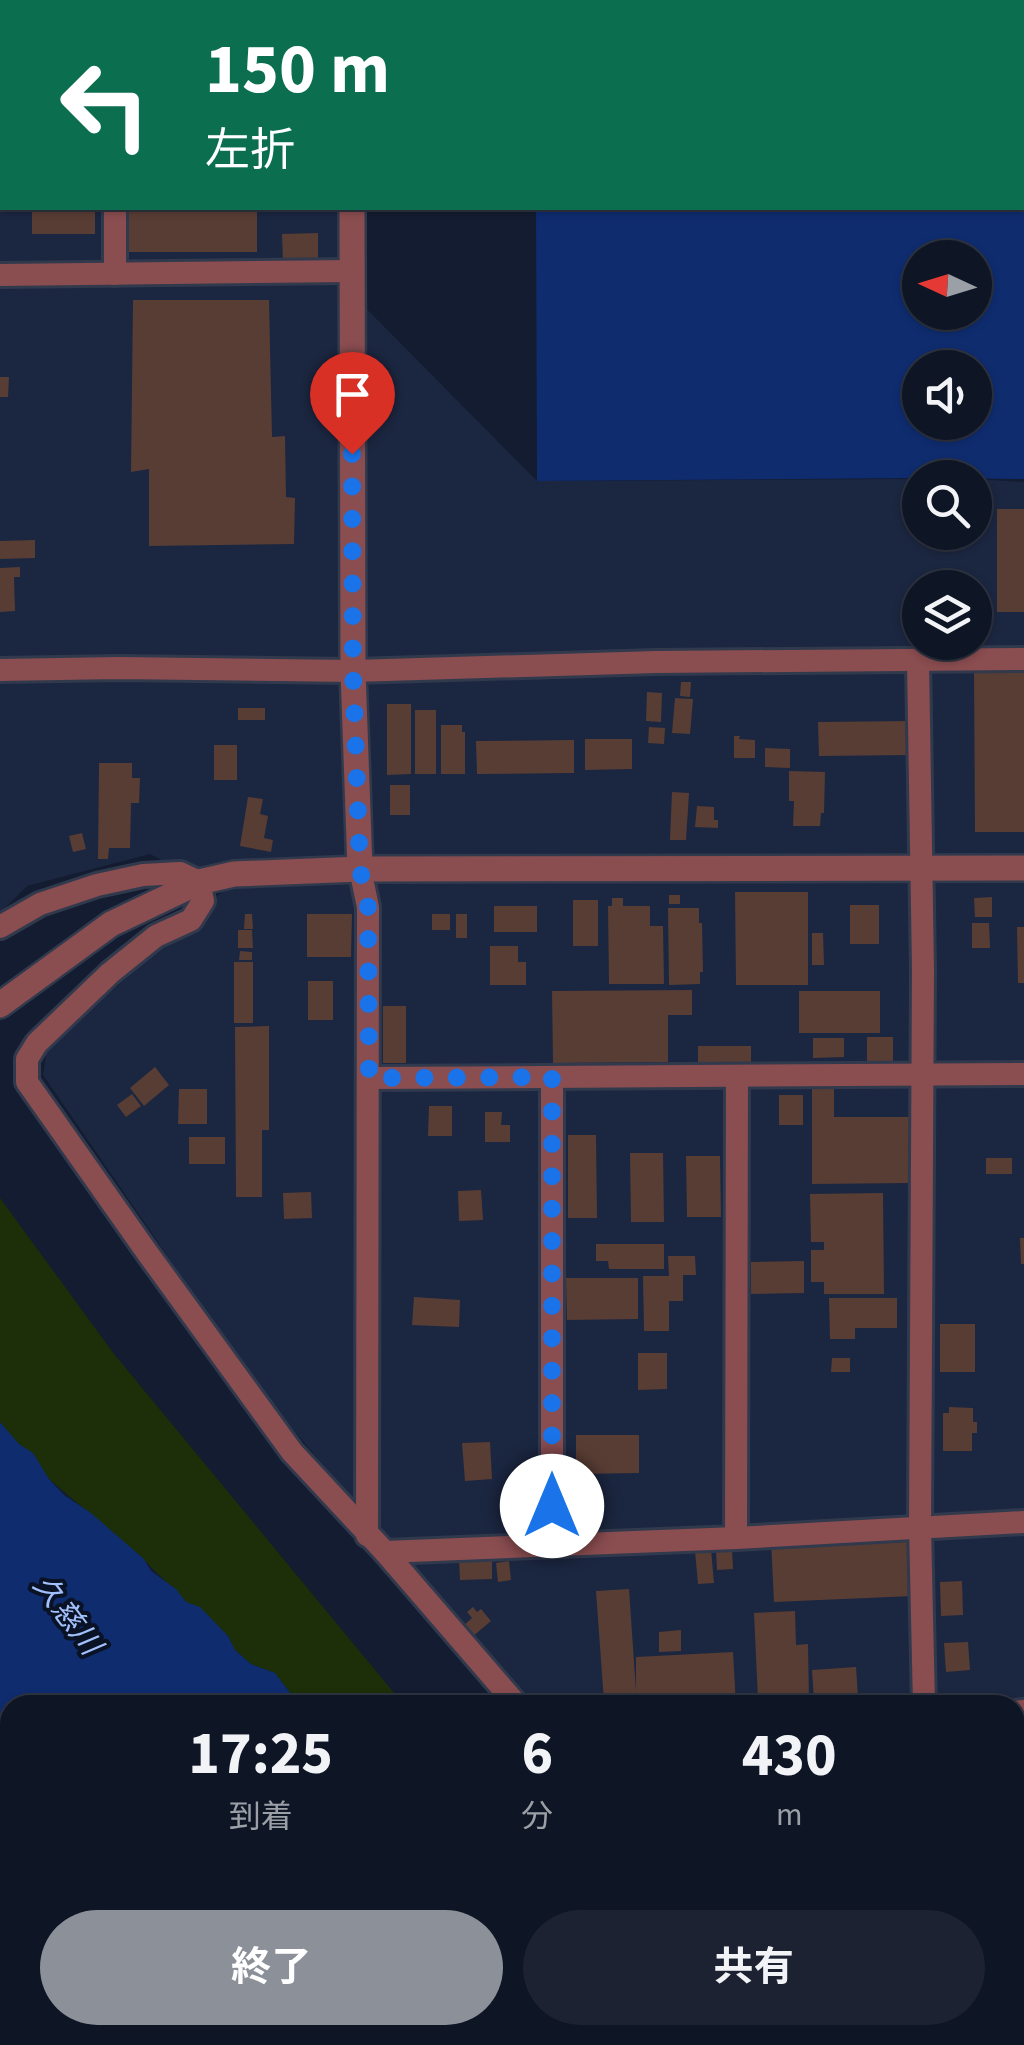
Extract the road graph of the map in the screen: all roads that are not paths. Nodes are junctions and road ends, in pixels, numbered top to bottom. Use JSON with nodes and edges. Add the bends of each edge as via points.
{"nodes":[{"id":1,"x":115,"y":210,"type":"edge"},
{"id":2,"x":352,"y":210,"type":"edge"},
{"id":3,"x":352,"y":271,"type":"junction"},
{"id":4,"x":0,"y":274,"type":"edge"},
{"id":5,"x":115,"y":274,"type":"junction"},
{"id":6,"x":992,"y":659,"type":"edge"},
{"id":7,"x":1024,"y":659,"type":"edge"},
{"id":8,"x":918,"y":660,"type":"joint"},
{"id":9,"x":0,"y":670,"type":"edge"},
{"id":10,"x":353,"y":671,"type":"junction"},
{"id":11,"x":1024,"y":868,"type":"edge"},
{"id":12,"x":360,"y":869,"type":"junction"},
{"id":13,"x":922,"y":869,"type":"junction"},
{"id":14,"x":199,"y":882,"type":"junction"},
{"id":15,"x":0,"y":927,"type":"edge"},
{"id":16,"x":0,"y":1006,"type":"edge"},
{"id":17,"x":1024,"y":1074,"type":"edge"},
{"id":18,"x":923,"y":1075,"type":"junction"},
{"id":19,"x":737,"y":1076,"type":"junction"},
{"id":20,"x":552,"y":1077,"type":"junction"},
{"id":21,"x":369,"y":1078,"type":"junction"},
{"id":22,"x":1024,"y":1522,"type":"edge"},
{"id":23,"x":920,"y":1527,"type":"junction"},
{"id":24,"x":367,"y":1535,"type":"junction"},
{"id":25,"x":736,"y":1538,"type":"junction"},
{"id":26,"x":552,"y":1545,"type":"junction"},
{"id":27,"x":385,"y":1552,"type":"junction"},
{"id":28,"x":508,"y":1695,"type":"edge"},
{"id":29,"x":924,"y":1695,"type":"edge"}],
"edges":[{"from":1,"to":5,"type":"street"},
{"from":2,"to":3,"type":"street"},
{"from":3,"to":5,"type":"street"},
{"from":3,"to":10,"type":"street"},
{"from":4,"to":5,"type":"street"},
{"from":6,"to":7,"type":"street"},
{"from":8,"to":10,"type":"street"},
{"from":8,"to":13,"type":"street"},
{"from":9,"to":10,"type":"street"},
{"from":10,"to":12,"type":"street"},
{"from":11,"to":13,"type":"street"},
{"from":12,"to":13,"type":"street"},
{"from":12,"to":14,"type":"street","via":[[234,874]]},
{"from":12,"to":21,"type":"street","via":[[368,907]]},
{"from":13,"to":18,"type":"street"},
{"from":14,"to":15,"type":"street","via":[[180,873],[144,874],[40,904]]},
{"from":14,"to":16,"type":"street","via":[[112,924]]},
{"from":14,"to":24,"type":"street","via":[[202,901],[192,920],[125,960],[38,1043],[27,1060],[28,1082],[292,1452]]},
{"from":17,"to":18,"type":"street"},
{"from":18,"to":19,"type":"street"},
{"from":18,"to":23,"type":"street"},
{"from":19,"to":20,"type":"street"},
{"from":19,"to":25,"type":"street"},
{"from":20,"to":21,"type":"street"},
{"from":20,"to":26,"type":"street"},
{"from":21,"to":24,"type":"street"},
{"from":22,"to":23,"type":"street"},
{"from":23,"to":25,"type":"street"},
{"from":23,"to":29,"type":"street"},
{"from":24,"to":27,"type":"street"},
{"from":25,"to":26,"type":"street"},
{"from":26,"to":27,"type":"street"},
{"from":27,"to":28,"type":"street"}]}
